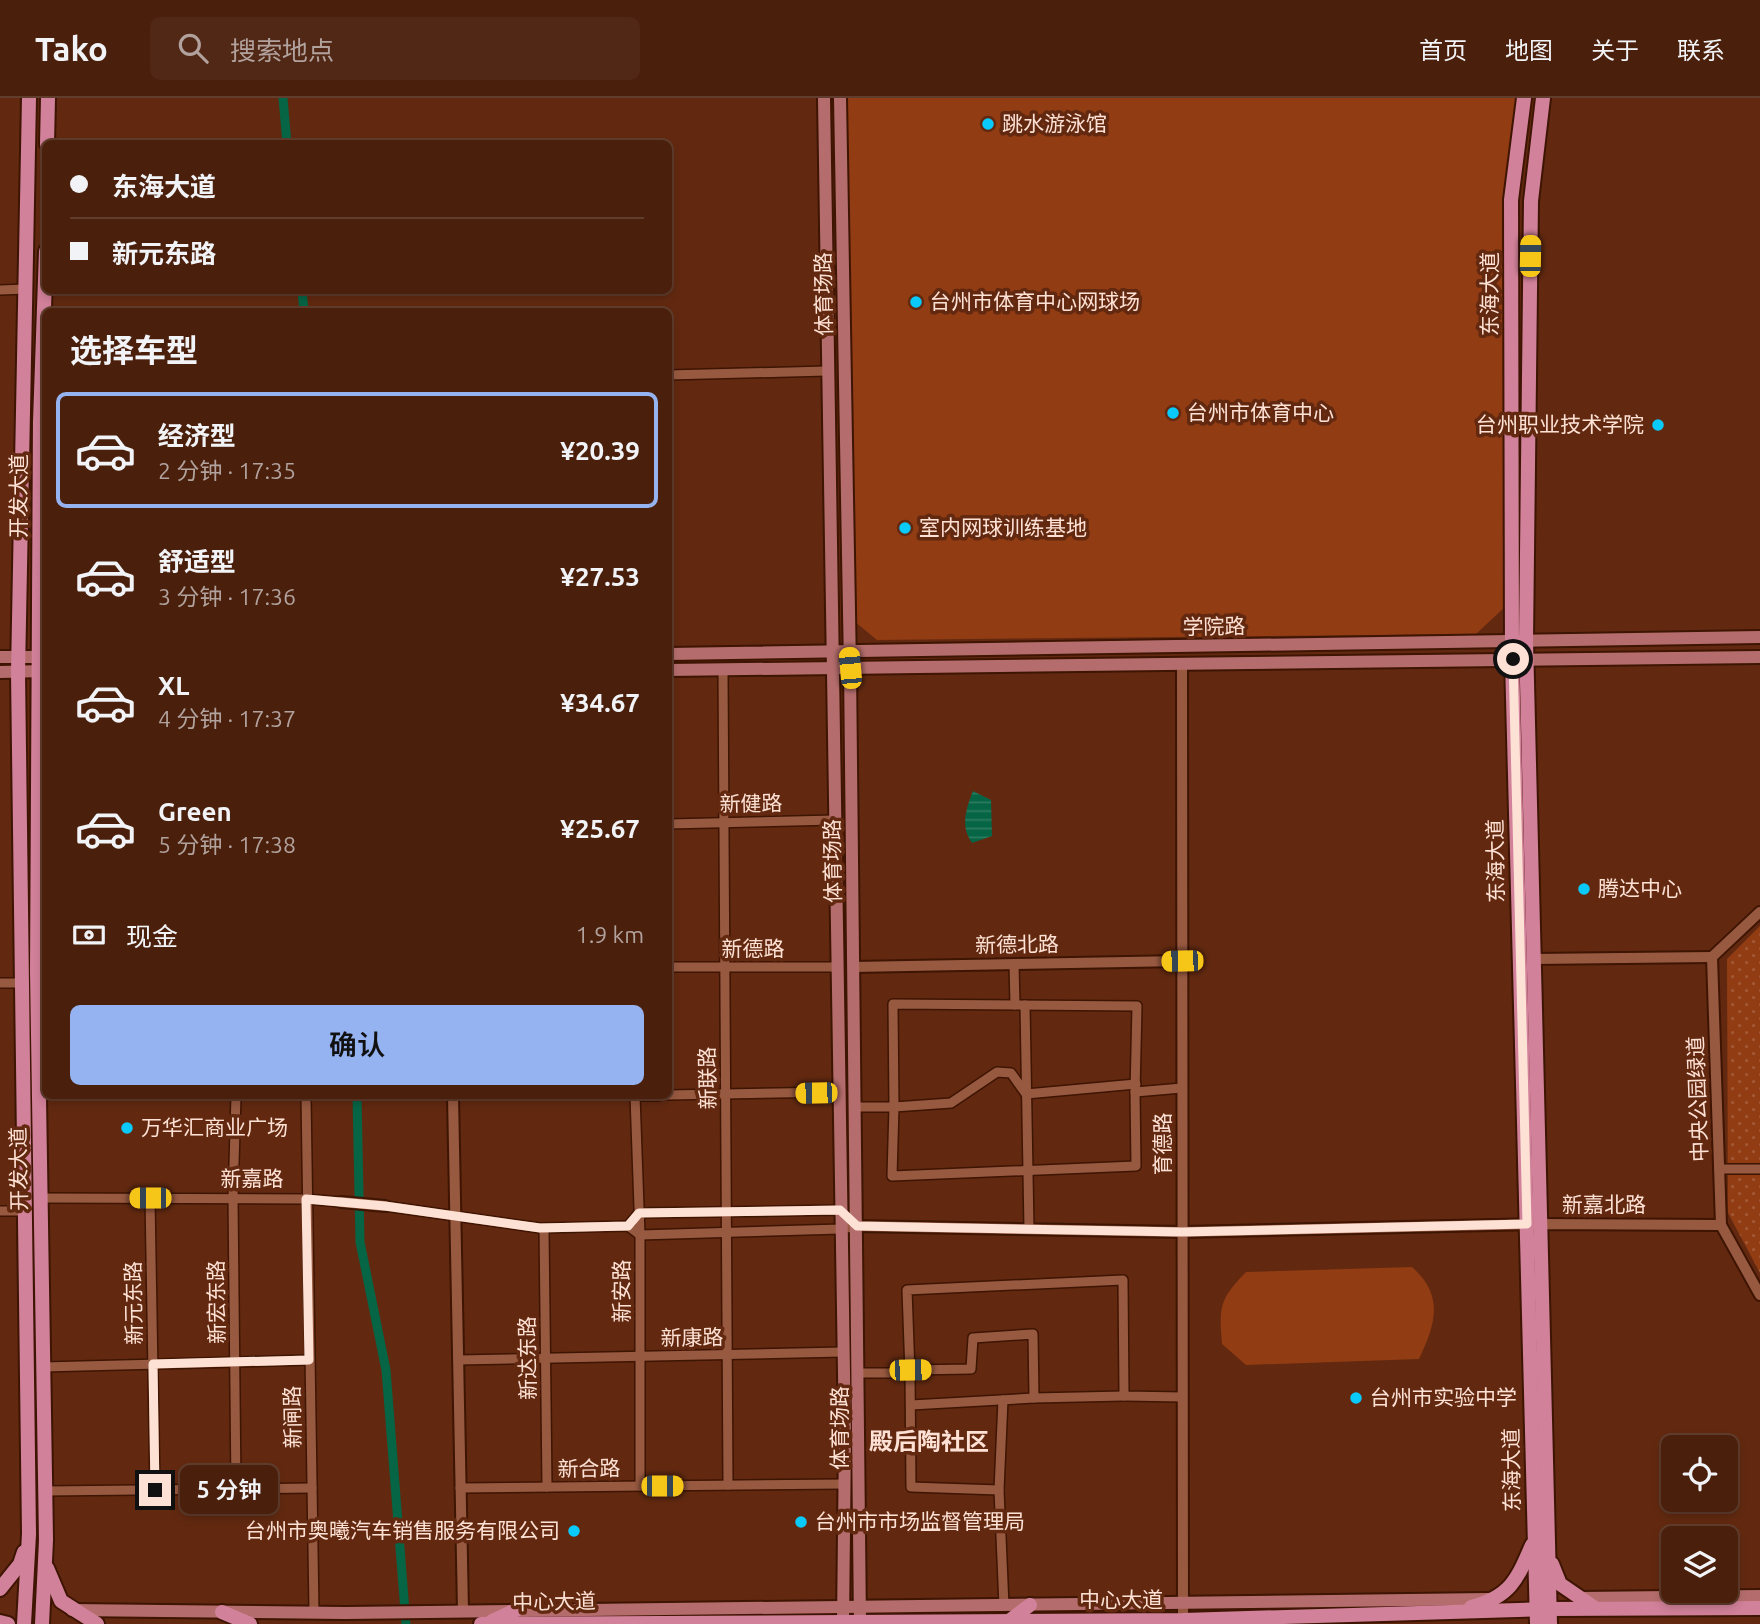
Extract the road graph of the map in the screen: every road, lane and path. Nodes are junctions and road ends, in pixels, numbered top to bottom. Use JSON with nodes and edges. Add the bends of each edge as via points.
{"nodes":[{"id":1,"x":29,"y":98,"type":"edge"},
{"id":2,"x":48,"y":98,"type":"edge"},
{"id":3,"x":824,"y":98,"type":"edge"},
{"id":4,"x":840,"y":98,"type":"edge"},
{"id":5,"x":1524,"y":98,"type":"edge"},
{"id":6,"x":1543,"y":98,"type":"edge"},
{"id":7,"x":47,"y":140,"type":"edge"},
{"id":8,"x":26,"y":289,"type":"junction"},
{"id":9,"x":0,"y":290,"type":"edge"},
{"id":10,"x":42,"y":365,"type":"edge"},
{"id":11,"x":827,"y":371,"type":"junction"},
{"id":12,"x":672,"y":375,"type":"edge"},
{"id":13,"x":1760,"y":637,"type":"edge"},
{"id":14,"x":1519,"y":642,"type":"junction"},
{"id":15,"x":832,"y":652,"type":"junction"},
{"id":16,"x":849,"y":652,"type":"junction"},
{"id":17,"x":672,"y":654,"type":"edge"},
{"id":18,"x":0,"y":657,"type":"edge"},
{"id":19,"x":1760,"y":657,"type":"edge"},
{"id":20,"x":1519,"y":660,"type":"junction"},
{"id":21,"x":18,"y":664,"type":"junction"},
{"id":22,"x":42,"y":664,"type":"edge"},
{"id":23,"x":1182,"y":664,"type":"junction"},
{"id":24,"x":832,"y":668,"type":"junction"},
{"id":25,"x":850,"y":668,"type":"junction"},
{"id":26,"x":672,"y":670,"type":"edge"},
{"id":27,"x":723,"y":670,"type":"junction"},
{"id":28,"x":0,"y":672,"type":"edge"},
{"id":29,"x":835,"y":820,"type":"junction"},
{"id":30,"x":723,"y":822,"type":"junction"},
{"id":31,"x":672,"y":824,"type":"edge"},
{"id":32,"x":1760,"y":912,"type":"edge"},
{"id":33,"x":1712,"y":957,"type":"junction"},
{"id":34,"x":1533,"y":959,"type":"junction"},
{"id":35,"x":1182,"y":961,"type":"junction"},
{"id":36,"x":1014,"y":964,"type":"junction"},
{"id":37,"x":672,"y":967,"type":"edge"},
{"id":38,"x":724,"y":967,"type":"junction"},
{"id":39,"x":837,"y":967,"type":"junction"},
{"id":40,"x":853,"y":967,"type":"junction"},
{"id":41,"x":41,"y":971,"type":"edge"},
{"id":42,"x":0,"y":983,"type":"edge"},
{"id":43,"x":20,"y":983,"type":"dead end"},
{"id":44,"x":1014,"y":1005,"type":"junction"},
{"id":45,"x":1026,"y":1005,"type":"junction"},
{"id":46,"x":1135,"y":1088,"type":"junction"},
{"id":47,"x":1182,"y":1088,"type":"junction"},
{"id":48,"x":839,"y":1092,"type":"junction"},
{"id":49,"x":725,"y":1094,"type":"junction"},
{"id":50,"x":1026,"y":1094,"type":"junction"},
{"id":51,"x":672,"y":1095,"type":"edge"},
{"id":52,"x":236,"y":1099,"type":"edge"},
{"id":53,"x":306,"y":1099,"type":"edge"},
{"id":54,"x":453,"y":1099,"type":"edge"},
{"id":55,"x":635,"y":1099,"type":"edge"},
{"id":56,"x":855,"y":1107,"type":"junction"},
{"id":57,"x":894,"y":1107,"type":"junction"},
{"id":58,"x":1719,"y":1169,"type":"junction"},
{"id":59,"x":1760,"y":1169,"type":"edge"},
{"id":60,"x":1027,"y":1171,"type":"junction"},
{"id":61,"x":41,"y":1198,"type":"junction"},
{"id":62,"x":150,"y":1198,"type":"junction"},
{"id":63,"x":233,"y":1198,"type":"junction"},
{"id":64,"x":306,"y":1199,"type":"junction"},
{"id":65,"x":341,"y":1202,"type":"joint"},
{"id":66,"x":385,"y":1206,"type":"joint"},
{"id":67,"x":840,"y":1210,"type":"junction"},
{"id":68,"x":0,"y":1211,"type":"edge"},
{"id":69,"x":25,"y":1211,"type":"junction"},
{"id":70,"x":727,"y":1212,"type":"junction"},
{"id":71,"x":639,"y":1213,"type":"junction"},
{"id":72,"x":455,"y":1215,"type":"junction"},
{"id":73,"x":1533,"y":1224,"type":"junction"},
{"id":74,"x":1721,"y":1225,"type":"junction"},
{"id":75,"x":628,"y":1226,"type":"junction"},
{"id":76,"x":857,"y":1226,"type":"junction"},
{"id":77,"x":544,"y":1228,"type":"junction"},
{"id":78,"x":841,"y":1229,"type":"junction"},
{"id":79,"x":1029,"y":1229,"type":"junction"},
{"id":80,"x":727,"y":1232,"type":"junction"},
{"id":81,"x":1182,"y":1232,"type":"junction"},
{"id":82,"x":640,"y":1235,"type":"junction"},
{"id":83,"x":1760,"y":1295,"type":"edge"},
{"id":84,"x":843,"y":1352,"type":"junction"},
{"id":85,"x":728,"y":1354,"type":"junction"},
{"id":86,"x":639,"y":1356,"type":"junction"},
{"id":87,"x":546,"y":1358,"type":"junction"},
{"id":88,"x":309,"y":1360,"type":"junction"},
{"id":89,"x":458,"y":1360,"type":"junction"},
{"id":90,"x":235,"y":1362,"type":"junction"},
{"id":91,"x":153,"y":1364,"type":"junction"},
{"id":92,"x":43,"y":1367,"type":"junction"},
{"id":93,"x":910,"y":1372,"type":"junction"},
{"id":94,"x":858,"y":1373,"type":"junction"},
{"id":95,"x":1124,"y":1396,"type":"junction"},
{"id":96,"x":1182,"y":1397,"type":"junction"},
{"id":97,"x":1034,"y":1398,"type":"junction"},
{"id":98,"x":1003,"y":1400,"type":"junction"},
{"id":99,"x":911,"y":1405,"type":"junction"},
{"id":100,"x":845,"y":1484,"type":"junction"},
{"id":101,"x":728,"y":1485,"type":"junction"},
{"id":102,"x":640,"y":1486,"type":"junction"},
{"id":103,"x":547,"y":1487,"type":"junction"},
{"id":104,"x":312,"y":1488,"type":"junction"},
{"id":105,"x":460,"y":1488,"type":"junction"},
{"id":106,"x":236,"y":1489,"type":"junction"},
{"id":107,"x":155,"y":1490,"type":"junction"},
{"id":108,"x":999,"y":1490,"type":"junction"},
{"id":109,"x":45,"y":1492,"type":"junction"},
{"id":110,"x":29,"y":1534,"type":"junction"},
{"id":111,"x":46,"y":1540,"type":"junction"},
{"id":112,"x":1541,"y":1544,"type":"junction"},
{"id":113,"x":0,"y":1589,"type":"edge"},
{"id":114,"x":1760,"y":1597,"type":"edge"},
{"id":115,"x":1580,"y":1598,"type":"junction"},
{"id":116,"x":1492,"y":1599,"type":"junction"},
{"id":117,"x":1183,"y":1604,"type":"junction"},
{"id":118,"x":1030,"y":1605,"type":"junction"},
{"id":119,"x":845,"y":1606,"type":"junction"},
{"id":120,"x":860,"y":1606,"type":"junction"},
{"id":121,"x":1004,"y":1606,"type":"junction"},
{"id":122,"x":661,"y":1608,"type":"junction"},
{"id":123,"x":1376,"y":1608,"type":"junction"},
{"id":124,"x":1760,"y":1608,"type":"edge"},
{"id":125,"x":1596,"y":1609,"type":"junction"},
{"id":126,"x":72,"y":1610,"type":"junction"},
{"id":127,"x":516,"y":1610,"type":"junction"},
{"id":128,"x":463,"y":1611,"type":"junction"},
{"id":129,"x":222,"y":1612,"type":"junction"},
{"id":130,"x":1450,"y":1612,"type":"junction"},
{"id":131,"x":314,"y":1613,"type":"junction"},
{"id":132,"x":1543,"y":1617,"type":"edge"},
{"id":133,"x":1009,"y":1621,"type":"junction"},
{"id":134,"x":0,"y":1622,"type":"edge"},
{"id":135,"x":676,"y":1622,"type":"junction"},
{"id":136,"x":1183,"y":1622,"type":"edge"},
{"id":137,"x":844,"y":1623,"type":"edge"},
{"id":138,"x":860,"y":1623,"type":"edge"},
{"id":139,"x":8,"y":1624,"type":"edge"},
{"id":140,"x":24,"y":1624,"type":"edge"},
{"id":141,"x":42,"y":1624,"type":"edge"},
{"id":142,"x":97,"y":1624,"type":"edge"},
{"id":143,"x":250,"y":1624,"type":"edge"},
{"id":144,"x":484,"y":1624,"type":"edge"}],
"edges":[{"from":1,"to":8,"type":"main road","name":"开发大道"},
{"from":2,"to":7,"type":"main road"},
{"from":3,"to":11,"type":"main road"},
{"from":4,"to":16,"type":"main road","name":"体育场路"},
{"from":5,"to":14,"type":"main road","name":"东海大道","via":[[1511,200]]},
{"from":6,"to":14,"type":"main road","name":"东海大道","via":[[1531,201]]},
{"from":8,"to":9,"type":"street"},
{"from":8,"to":21,"type":"main road","name":"开发大道"},
{"from":10,"to":22,"type":"main road","name":"开发大道"},
{"from":11,"to":12,"type":"street"},
{"from":11,"to":15,"type":"main road"},
{"from":13,"to":14,"type":"main road","name":"学院路"},
{"from":14,"to":16,"type":"main road","name":"学院路"},
{"from":14,"to":20,"type":"main road","name":"东海大道"},
{"from":15,"to":16,"type":"main road","name":"学院路"},
{"from":15,"to":17,"type":"main road","name":"学院路"},
{"from":15,"to":24,"type":"main road"},
{"from":16,"to":25,"type":"main road","name":"体育场路"},
{"from":18,"to":21,"type":"main road"},
{"from":19,"to":20,"type":"main road","name":"学院路"},
{"from":20,"to":23,"type":"main road","name":"学院路"},
{"from":20,"to":34,"type":"main road","name":"东海大道"},
{"from":20,"to":73,"type":"main road","name":"东海大道"},
{"from":21,"to":22,"type":"main road"},
{"from":21,"to":28,"type":"main road"},
{"from":21,"to":69,"type":"main road","name":"开发大道"},
{"from":22,"to":41,"type":"main road","name":"开发大道"},
{"from":23,"to":25,"type":"main road","name":"学院路"},
{"from":23,"to":35,"type":"street","name":"育德路"},
{"from":24,"to":25,"type":"main road","name":"学院路"},
{"from":24,"to":27,"type":"main road","name":"学院路"},
{"from":24,"to":29,"type":"main road"},
{"from":25,"to":40,"type":"main road","name":"体育场路"},
{"from":26,"to":27,"type":"main road","name":"学院路"},
{"from":27,"to":30,"type":"street","name":"新联路"},
{"from":29,"to":30,"type":"street","name":"新健路"},
{"from":29,"to":39,"type":"main road"},
{"from":30,"to":31,"type":"street","name":"新健路"},
{"from":30,"to":38,"type":"street","name":"新联路"},
{"from":32,"to":33,"type":"street"},
{"from":33,"to":34,"type":"street"},
{"from":33,"to":58,"type":"street","name":"中央公园绿道"},
{"from":34,"to":73,"type":"main road","name":"东海大道"},
{"from":35,"to":36,"type":"street","name":"新德北路"},
{"from":35,"to":47,"type":"street","name":"育德路"},
{"from":36,"to":40,"type":"street","name":"新德北路"},
{"from":36,"to":44,"type":"street"},
{"from":37,"to":38,"type":"street","name":"新德路"},
{"from":38,"to":39,"type":"street","name":"新德路"},
{"from":38,"to":49,"type":"street","name":"新联路"},
{"from":39,"to":48,"type":"main road"},
{"from":40,"to":56,"type":"main road","name":"体育场路"},
{"from":41,"to":61,"type":"main road","name":"开发大道"},
{"from":42,"to":43,"type":"street"},
{"from":44,"to":45,"type":"street"},
{"from":44,"to":57,"type":"street","via":[[893,1004]]},
{"from":45,"to":46,"type":"street","via":[[1137,1006]]},
{"from":45,"to":50,"type":"street"},
{"from":46,"to":47,"type":"street"},
{"from":46,"to":50,"type":"street"},
{"from":46,"to":60,"type":"street","via":[[1136,1166]]},
{"from":47,"to":81,"type":"street","name":"育德路"},
{"from":48,"to":49,"type":"street"},
{"from":48,"to":67,"type":"main road"},
{"from":49,"to":51,"type":"street"},
{"from":49,"to":70,"type":"street","name":"新联路"},
{"from":50,"to":57,"type":"street","via":[[1011,1073],[997,1072],[951,1103]]},
{"from":50,"to":60,"type":"street"},
{"from":52,"to":63,"type":"street","name":"新宏东路"},
{"from":53,"to":64,"type":"street","name":"新闸路"},
{"from":54,"to":72,"type":"street"},
{"from":55,"to":71,"type":"street","name":"新安路"},
{"from":56,"to":57,"type":"street"},
{"from":56,"to":76,"type":"main road","name":"体育场路"},
{"from":57,"to":60,"type":"street","via":[[892,1176]]},
{"from":58,"to":59,"type":"street"},
{"from":58,"to":74,"type":"street","name":"中央公园绿道"},
{"from":60,"to":79,"type":"street"},
{"from":61,"to":62,"type":"street","name":"新嘉路"},
{"from":61,"to":92,"type":"main road","name":"开发大道"},
{"from":62,"to":63,"type":"street","name":"新嘉路"},
{"from":62,"to":91,"type":"street","name":"新元东路"},
{"from":63,"to":64,"type":"street","name":"新嘉路"},
{"from":63,"to":90,"type":"street","name":"新宏东路"},
{"from":64,"to":65,"type":"street","name":"新嘉路"},
{"from":64,"to":88,"type":"street","name":"新闸路"},
{"from":65,"to":66,"type":"street","name":"新嘉路"},
{"from":66,"to":72,"type":"street","name":"新嘉路"},
{"from":67,"to":70,"type":"street"},
{"from":67,"to":76,"type":"street"},
{"from":67,"to":78,"type":"main road"},
{"from":68,"to":69,"type":"street"},
{"from":69,"to":110,"type":"main road","name":"开发大道"},
{"from":70,"to":71,"type":"street"},
{"from":70,"to":80,"type":"street","name":"新联路"},
{"from":71,"to":75,"type":"street"},
{"from":71,"to":82,"type":"street","name":"新安路"},
{"from":72,"to":77,"type":"street","name":"新嘉路"},
{"from":72,"to":89,"type":"street"},
{"from":73,"to":74,"type":"street","name":"新嘉北路"},
{"from":73,"to":81,"type":"street","name":"新嘉北路"},
{"from":73,"to":112,"type":"main road","name":"东海大道"},
{"from":74,"to":83,"type":"street","name":"中央公园绿道"},
{"from":75,"to":77,"type":"street","name":"新嘉路"},
{"from":75,"to":82,"type":"street"},
{"from":76,"to":78,"type":"street"},
{"from":76,"to":79,"type":"street","name":"新嘉北路"},
{"from":76,"to":94,"type":"main road","name":"体育场路"},
{"from":77,"to":87,"type":"street","name":"新达东路"},
{"from":78,"to":80,"type":"street"},
{"from":78,"to":84,"type":"main road"},
{"from":79,"to":81,"type":"street","name":"新嘉北路"},
{"from":80,"to":82,"type":"street"},
{"from":80,"to":85,"type":"street","name":"新联路"},
{"from":81,"to":96,"type":"street","name":"育德路"},
{"from":82,"to":86,"type":"street","name":"新安路"},
{"from":84,"to":85,"type":"street","name":"新康路"},
{"from":84,"to":100,"type":"main road"},
{"from":85,"to":86,"type":"street","name":"新康路"},
{"from":85,"to":101,"type":"street","name":"新联路"},
{"from":86,"to":87,"type":"street","name":"新康路"},
{"from":86,"to":102,"type":"street","name":"新安路"},
{"from":87,"to":89,"type":"street","name":"新康路"},
{"from":87,"to":103,"type":"street","name":"新达东路"},
{"from":88,"to":90,"type":"street"},
{"from":88,"to":104,"type":"street","name":"新闸路"},
{"from":89,"to":105,"type":"street"},
{"from":90,"to":91,"type":"street"},
{"from":90,"to":106,"type":"street","name":"新宏东路"},
{"from":91,"to":92,"type":"street"},
{"from":91,"to":107,"type":"street","name":"新元东路"},
{"from":92,"to":109,"type":"main road","name":"开发大道"},
{"from":93,"to":94,"type":"street"},
{"from":93,"to":95,"type":"street","via":[[907,1290],[1123,1280]]},
{"from":93,"to":97,"type":"street","via":[[971,1369],[973,1338],[1033,1334]]},
{"from":93,"to":99,"type":"street"},
{"from":94,"to":120,"type":"main road","name":"体育场路"},
{"from":95,"to":96,"type":"street"},
{"from":95,"to":97,"type":"street"},
{"from":96,"to":117,"type":"street","name":"育德路"},
{"from":97,"to":98,"type":"street"},
{"from":98,"to":99,"type":"street"},
{"from":98,"to":108,"type":"street"},
{"from":99,"to":108,"type":"street","via":[[911,1487]]},
{"from":100,"to":101,"type":"street","name":"新合路"},
{"from":100,"to":119,"type":"main road"},
{"from":101,"to":102,"type":"street","name":"新合路"},
{"from":102,"to":103,"type":"street","name":"新合路"},
{"from":103,"to":105,"type":"street","name":"新合路"},
{"from":104,"to":106,"type":"street"},
{"from":104,"to":131,"type":"street","name":"新闸路"},
{"from":105,"to":128,"type":"street"},
{"from":106,"to":107,"type":"street"},
{"from":107,"to":109,"type":"street"},
{"from":108,"to":121,"type":"street"},
{"from":109,"to":111,"type":"main road","name":"开发大道"},
{"from":110,"to":113,"type":"main road","via":[[20,1564]]},
{"from":110,"to":140,"type":"main road","name":"开发大道"},
{"from":111,"to":126,"type":"main road","via":[[48,1572],[61,1601]]},
{"from":111,"to":141,"type":"main road","name":"开发大道"},
{"from":112,"to":115,"type":"main road","via":[[1560,1584]]},
{"from":112,"to":116,"type":"main road","via":[[1507,1592]]},
{"from":112,"to":132,"type":"main road","name":"东海大道"},
{"from":114,"to":115,"type":"main road"},
{"from":115,"to":125,"type":"main road"},
{"from":116,"to":123,"type":"main road"},
{"from":116,"to":130,"type":"main road"},
{"from":117,"to":118,"type":"main road"},
{"from":117,"to":123,"type":"main road"},
{"from":117,"to":136,"type":"street","name":"育德路"},
{"from":118,"to":121,"type":"main road"},
{"from":118,"to":133,"type":"main road"},
{"from":119,"to":120,"type":"main road"},
{"from":119,"to":122,"type":"main road"},
{"from":119,"to":137,"type":"main road"},
{"from":120,"to":121,"type":"main road"},
{"from":120,"to":138,"type":"main road","name":"体育场路"},
{"from":122,"to":127,"type":"main road"},
{"from":122,"to":135,"type":"main road"},
{"from":123,"to":130,"type":"main road","name":"中心大道"},
{"from":123,"to":136,"type":"main road","name":"中心大道"},
{"from":124,"to":125,"type":"main road","name":"中心大道"},
{"from":125,"to":132,"type":"main road","name":"中心大道"},
{"from":126,"to":129,"type":"main road"},
{"from":126,"to":142,"type":"main road"},
{"from":127,"to":128,"type":"main road"},
{"from":127,"to":144,"type":"main road"},
{"from":128,"to":131,"type":"main road"},
{"from":129,"to":131,"type":"main road"},
{"from":129,"to":143,"type":"main road"},
{"from":130,"to":132,"type":"main road","name":"中心大道"},
{"from":133,"to":136,"type":"main road","name":"中心大道"},
{"from":133,"to":138,"type":"main road","name":"中心大道"},
{"from":134,"to":139,"type":"main road"},
{"from":135,"to":137,"type":"main road","name":"中心大道"},
{"from":135,"to":144,"type":"main road","name":"中心大道"},
{"from":137,"to":138,"type":"main road","name":"中心大道"}]}
